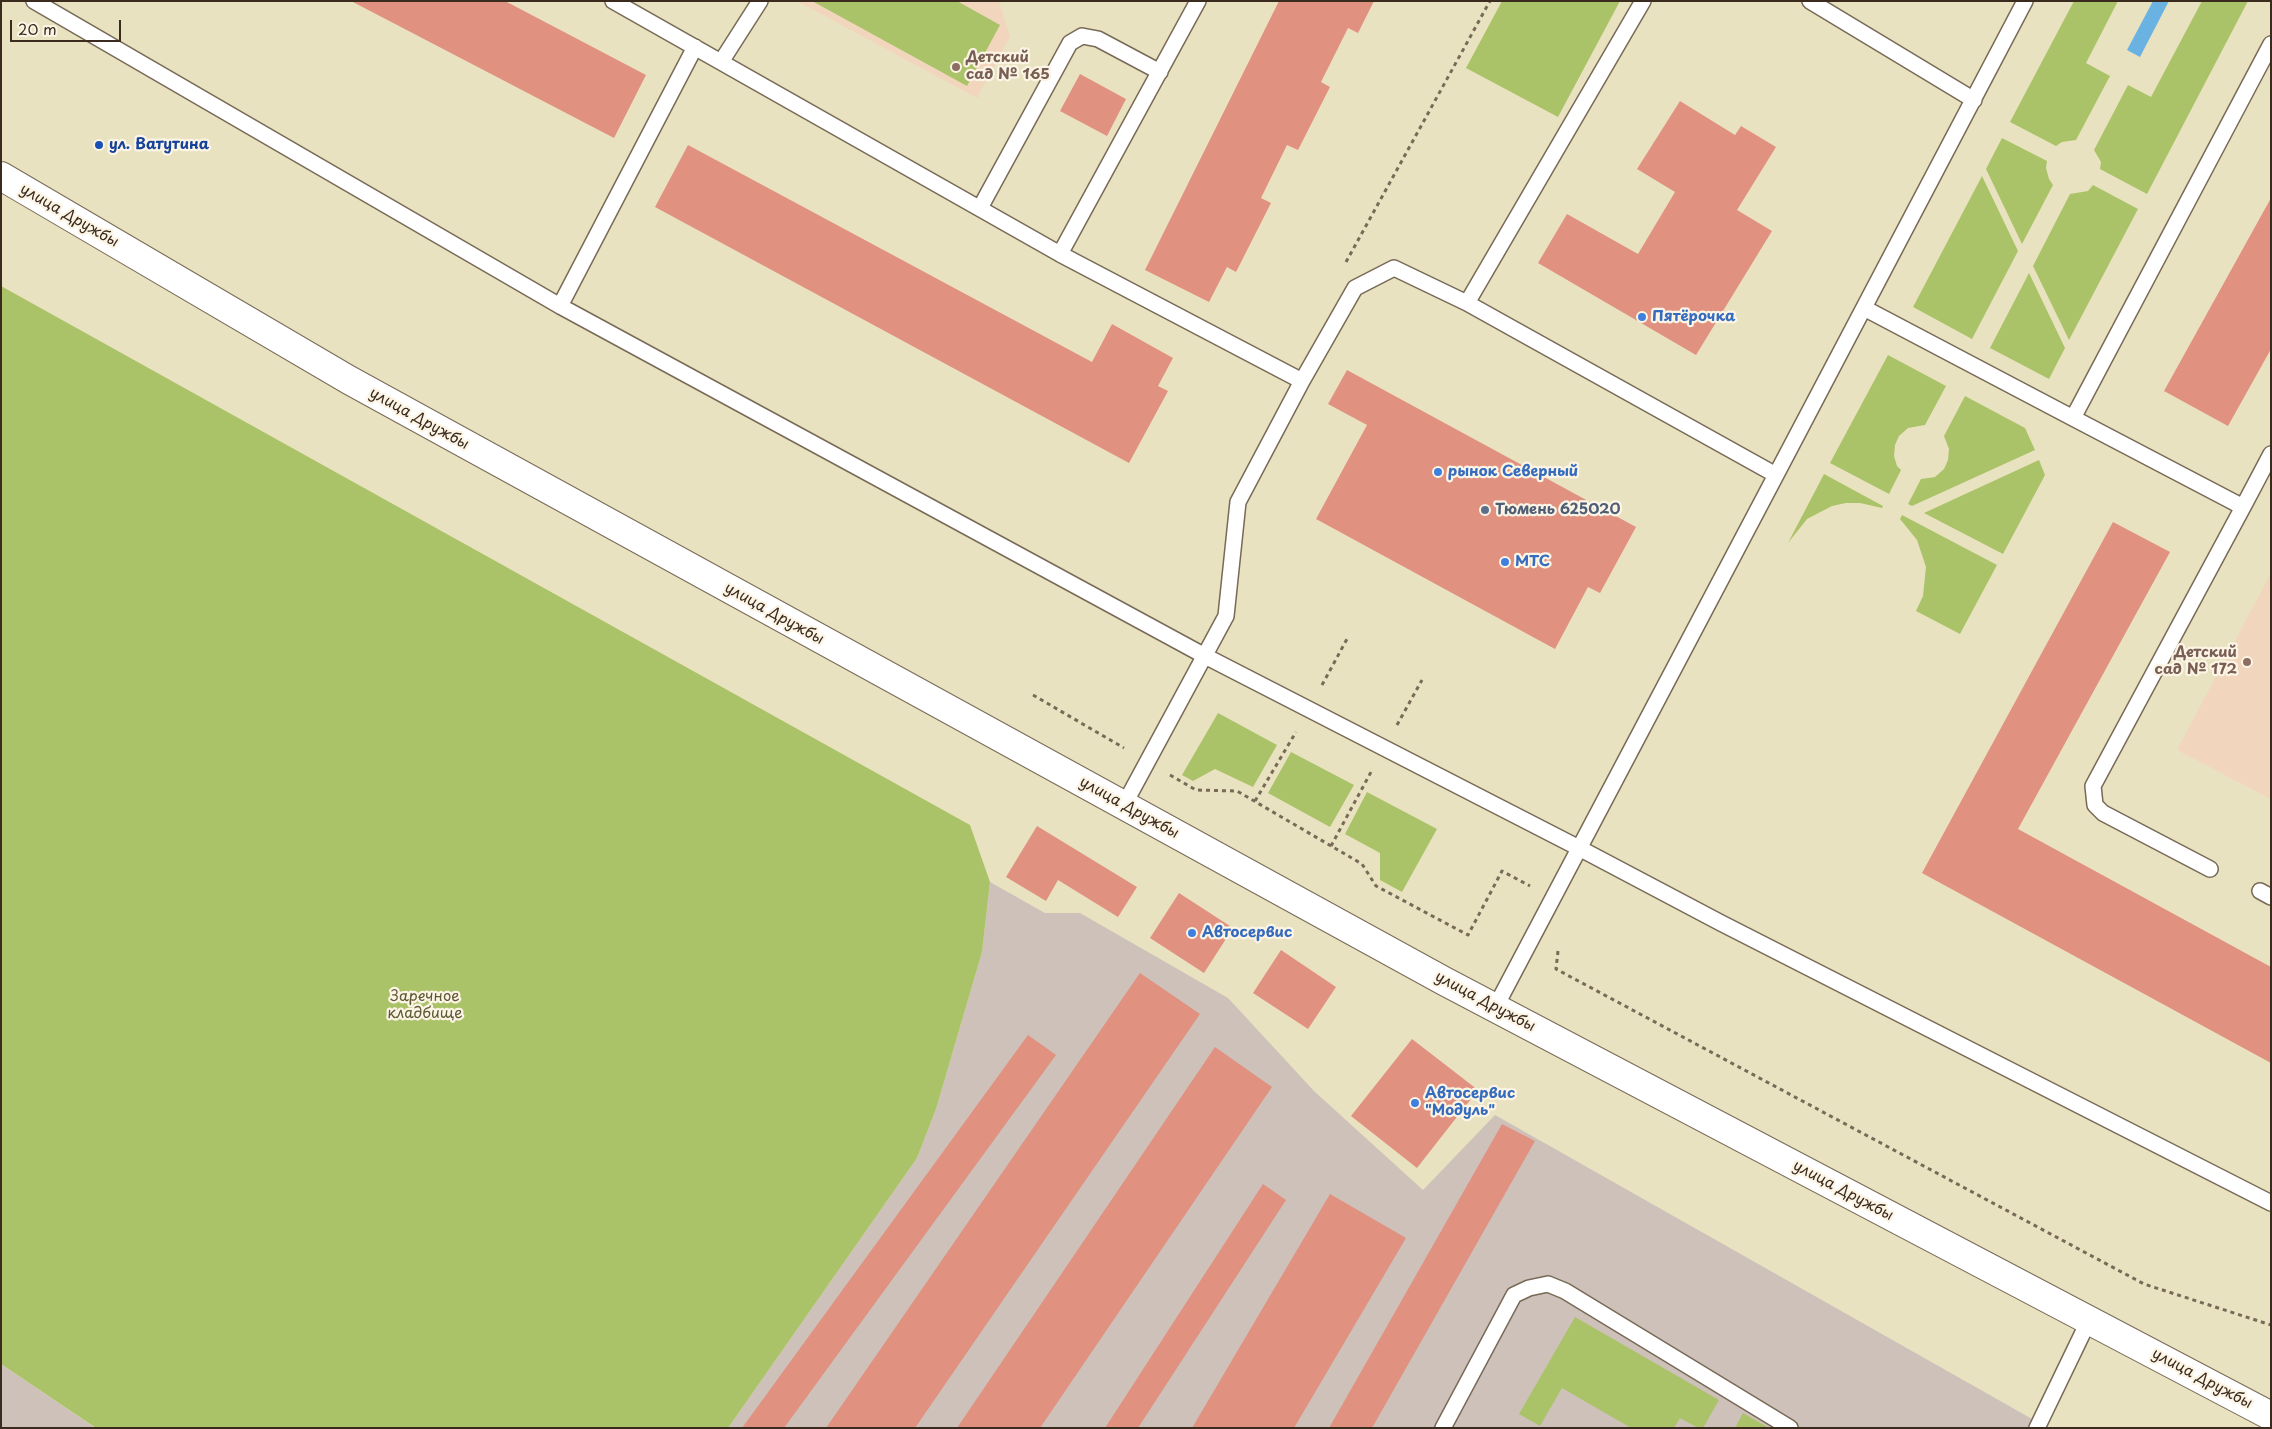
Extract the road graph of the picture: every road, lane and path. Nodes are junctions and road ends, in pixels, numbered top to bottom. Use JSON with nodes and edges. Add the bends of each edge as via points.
{"nodes":[{"id":1,"x":34,"y":1,"type":"edge"},
{"id":2,"x":613,"y":1,"type":"edge"},
{"id":3,"x":760,"y":1,"type":"edge"},
{"id":4,"x":1198,"y":1,"type":"edge"},
{"id":5,"x":1490,"y":1,"type":"edge"},
{"id":6,"x":1643,"y":1,"type":"edge"},
{"id":7,"x":1810,"y":1,"type":"edge"},
{"id":8,"x":2026,"y":1,"type":"edge"},
{"id":9,"x":57,"y":7,"type":"edge"},
{"id":10,"x":2271,"y":44,"type":"edge"},
{"id":11,"x":694,"y":47,"type":"junction"},
{"id":12,"x":721,"y":62,"type":"junction"},
{"id":13,"x":1160,"y":72,"type":"junction"},
{"id":14,"x":1974,"y":100,"type":"junction"},
{"id":15,"x":1,"y":176,"type":"edge"},
{"id":16,"x":980,"y":208,"type":"junction"},
{"id":17,"x":1060,"y":254,"type":"junction"},
{"id":18,"x":1342,"y":268,"type":"dead end"},
{"id":19,"x":1467,"y":303,"type":"junction"},
{"id":20,"x":560,"y":306,"type":"junction"},
{"id":21,"x":1864,"y":308,"type":"junction"},
{"id":22,"x":1302,"y":381,"type":"junction"},
{"id":23,"x":2073,"y":418,"type":"junction"},
{"id":24,"x":2271,"y":454,"type":"edge"},
{"id":25,"x":1776,"y":475,"type":"junction"},
{"id":26,"x":2243,"y":507,"type":"junction"},
{"id":27,"x":1205,"y":656,"type":"junction"},
{"id":28,"x":1033,"y":695,"type":"dead end"},
{"id":29,"x":1148,"y":762,"type":"junction"},
{"id":30,"x":1124,"y":805,"type":"junction"},
{"id":31,"x":1580,"y":848,"type":"junction"},
{"id":32,"x":2210,"y":869,"type":"dead end"},
{"id":33,"x":1553,"y":898,"type":"junction"},
{"id":34,"x":1495,"y":1008,"type":"junction"},
{"id":35,"x":2271,"y":1203,"type":"edge"},
{"id":36,"x":2089,"y":1320,"type":"junction"},
{"id":37,"x":2271,"y":1325,"type":"edge"},
{"id":38,"x":2271,"y":1416,"type":"edge"},
{"id":39,"x":1443,"y":1428,"type":"edge"},
{"id":40,"x":1790,"y":1428,"type":"edge"},
{"id":41,"x":2037,"y":1428,"type":"edge"}],
"edges":[{"from":1,"to":9,"type":"lane"},
{"from":2,"to":11,"type":"lane"},
{"from":3,"to":12,"type":"lane"},
{"from":4,"to":13,"type":"lane"},
{"from":5,"to":18,"type":"path"},
{"from":6,"to":19,"type":"lane"},
{"from":7,"to":14,"type":"lane"},
{"from":8,"to":14,"type":"lane"},
{"from":9,"to":20,"type":"lane"},
{"from":10,"to":23,"type":"lane"},
{"from":11,"to":12,"type":"lane"},
{"from":11,"to":20,"type":"lane"},
{"from":12,"to":16,"type":"lane"},
{"from":13,"to":16,"type":"lane","via":[[1098,39],[1082,36],[1070,43]]},
{"from":13,"to":17,"type":"lane"},
{"from":14,"to":21,"type":"lane"},
{"from":15,"to":30,"type":"main road","name":"улица Дружбы","via":[[349,380]]},
{"from":16,"to":17,"type":"lane"},
{"from":17,"to":22,"type":"lane"},
{"from":19,"to":22,"type":"lane","via":[[1394,268],[1355,288]]},
{"from":19,"to":25,"type":"lane"},
{"from":20,"to":27,"type":"lane"},
{"from":21,"to":23,"type":"lane"},
{"from":21,"to":25,"type":"lane"},
{"from":22,"to":27,"type":"lane","via":[[1238,502],[1226,616]]},
{"from":23,"to":26,"type":"lane"},
{"from":24,"to":26,"type":"lane"},
{"from":25,"to":31,"type":"lane"},
{"from":26,"to":32,"type":"lane","via":[[2093,786],[2095,805],[2103,813]]},
{"from":27,"to":29,"type":"lane"},
{"from":27,"to":31,"type":"lane"},
{"from":28,"to":29,"type":"path"},
{"from":29,"to":30,"type":"lane"},
{"from":29,"to":33,"type":"path","via":[[1196,790],[1238,791],[1362,864],[1376,886],[1468,935],[1502,871]]},
{"from":30,"to":34,"type":"main road","name":"улица Дружбы"},
{"from":31,"to":33,"type":"lane"},
{"from":31,"to":35,"type":"lane"},
{"from":33,"to":34,"type":"lane"},
{"from":33,"to":37,"type":"path","via":[[1562,903],[1556,970],[2144,1284]]},
{"from":34,"to":36,"type":"main road","name":"улица Дружбы"},
{"from":36,"to":38,"type":"main road","name":"улица Дружбы"},
{"from":36,"to":41,"type":"lane"},
{"from":39,"to":40,"type":"lane","via":[[1514,1295],[1548,1284],[1565,1291]]}]}
